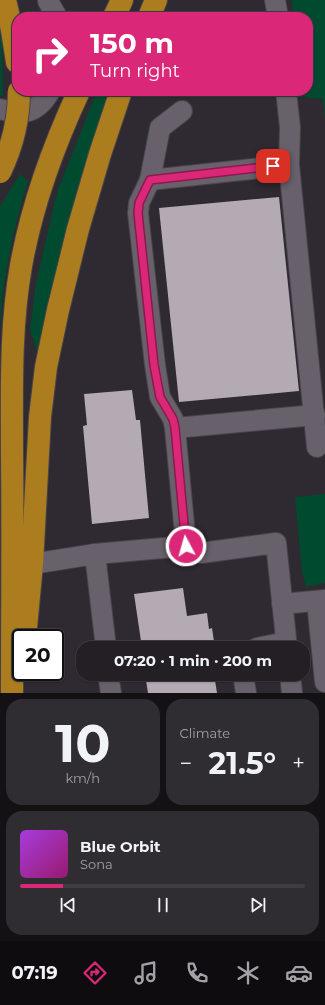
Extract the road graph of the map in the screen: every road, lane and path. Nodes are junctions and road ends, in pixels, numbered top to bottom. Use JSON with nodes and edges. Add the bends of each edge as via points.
{"nodes":[{"id":1,"x":5,"y":0,"type":"edge"},
{"id":2,"x":122,"y":0,"type":"edge"},
{"id":3,"x":156,"y":0,"type":"edge"},
{"id":4,"x":275,"y":0,"type":"edge"},
{"id":5,"x":116,"y":12,"type":"edge"},
{"id":6,"x":151,"y":12,"type":"edge"},
{"id":7,"x":277,"y":12,"type":"edge"},
{"id":8,"x":12,"y":36,"type":"edge"},
{"id":9,"x":19,"y":96,"type":"edge"},
{"id":10,"x":46,"y":96,"type":"edge"},
{"id":11,"x":77,"y":96,"type":"edge"},
{"id":12,"x":119,"y":96,"type":"edge"},
{"id":13,"x":287,"y":96,"type":"edge"},
{"id":14,"x":0,"y":109,"type":"edge"},
{"id":15,"x":182,"y":111,"type":"dead end"},
{"id":16,"x":289,"y":165,"type":"junction"},
{"id":17,"x":0,"y":172,"type":"edge"},
{"id":18,"x":150,"y":180,"type":"junction"},
{"id":19,"x":315,"y":415,"type":"junction"},
{"id":20,"x":175,"y":428,"type":"junction"},
{"id":21,"x":317,"y":446,"type":"dead end"},
{"id":22,"x":186,"y":546,"type":"junction"},
{"id":23,"x":95,"y":554,"type":"junction"},
{"id":24,"x":32,"y":564,"type":"junction"},
{"id":25,"x":321,"y":600,"type":"edge"},
{"id":26,"x":282,"y":604,"type":"junction"},
{"id":27,"x":27,"y":629,"type":"edge"},
{"id":28,"x":105,"y":641,"type":"edge"},
{"id":29,"x":287,"y":641,"type":"edge"},
{"id":30,"x":22,"y":681,"type":"edge"},
{"id":31,"x":109,"y":681,"type":"edge"},
{"id":32,"x":244,"y":681,"type":"edge"},
{"id":33,"x":291,"y":681,"type":"edge"},
{"id":34,"x":325,"y":682,"type":"edge"},
{"id":35,"x":0,"y":688,"type":"edge"},
{"id":36,"x":1,"y":693,"type":"edge"},
{"id":37,"x":12,"y":693,"type":"edge"},
{"id":38,"x":21,"y":693,"type":"edge"},
{"id":39,"x":110,"y":693,"type":"edge"},
{"id":40,"x":246,"y":693,"type":"edge"},
{"id":41,"x":292,"y":693,"type":"edge"}],
"edges":[{"from":1,"to":8,"type":"highway"},
{"from":2,"to":5,"type":"highway"},
{"from":3,"to":6,"type":"highway"},
{"from":4,"to":7,"type":"lane"},
{"from":9,"to":17,"type":"highway","bridge":true,"via":[[14,134]]},
{"from":10,"to":14,"type":"lane","via":[[38,107],[31,111],[23,113]]},
{"from":11,"to":37,"type":"highway","via":[[38,194],[24,248],[16,303],[12,377]]},
{"from":12,"to":24,"type":"highway","via":[[78,229],[46,367],[40,410]]},
{"from":13,"to":16,"type":"lane","via":[[290,127]]},
{"from":15,"to":18,"type":"lane","via":[[160,128]]},
{"from":16,"to":18,"type":"lane"},
{"from":16,"to":19,"type":"lane"},
{"from":18,"to":20,"type":"lane","via":[[139,203],[138,213],[154,365],[160,397],[173,419]]},
{"from":19,"to":20,"type":"lane"},
{"from":19,"to":21,"type":"lane"},
{"from":20,"to":22,"type":"lane"},
{"from":22,"to":23,"type":"lane"},
{"from":22,"to":26,"type":"lane","via":[[201,553],[276,543]]},
{"from":23,"to":24,"type":"lane"},
{"from":23,"to":28,"type":"lane"},
{"from":24,"to":27,"type":"highway"},
{"from":25,"to":26,"type":"lane"},
{"from":25,"to":34,"type":"lane"},
{"from":26,"to":29,"type":"lane"},
{"from":30,"to":38,"type":"highway"},
{"from":31,"to":39,"type":"lane"},
{"from":32,"to":40,"type":"lane"},
{"from":33,"to":41,"type":"lane"},
{"from":35,"to":36,"type":"highway"}]}
